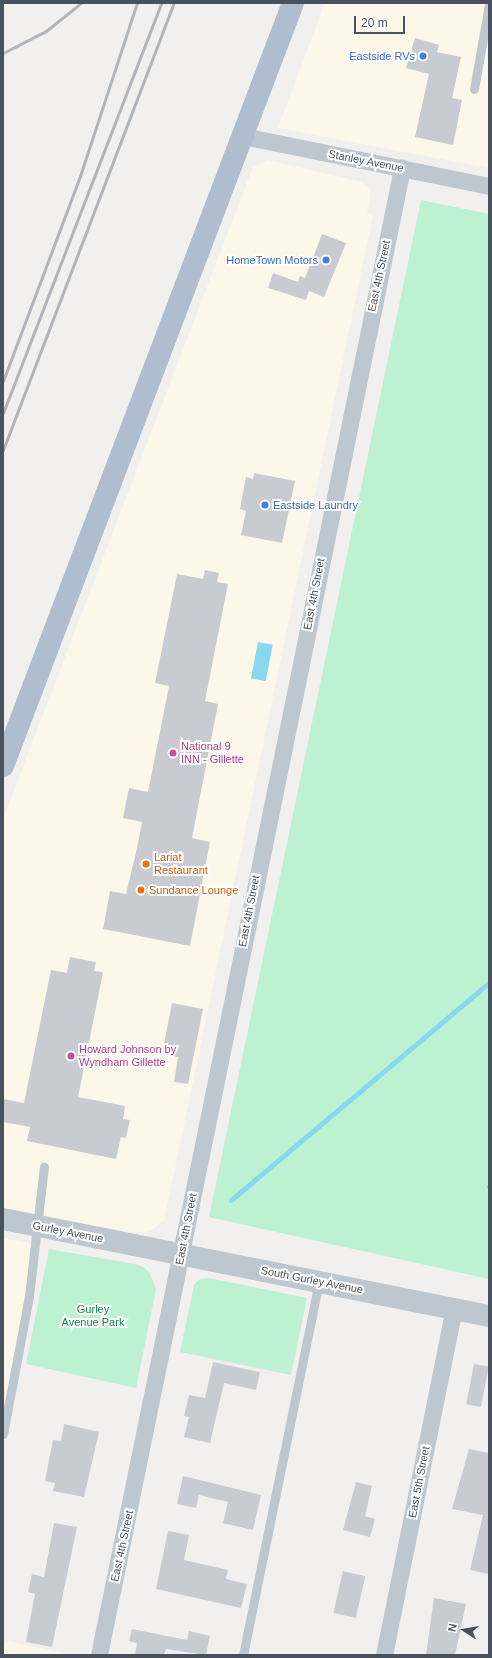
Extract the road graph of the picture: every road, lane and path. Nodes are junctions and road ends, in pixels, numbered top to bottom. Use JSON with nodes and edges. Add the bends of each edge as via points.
{"nodes":[{"id":1,"x":293,"y":3,"type":"edge"},
{"id":2,"x":489,"y":5,"type":"edge"},
{"id":3,"x":474,"y":89,"type":"dead end"},
{"id":4,"x":243,"y":136,"type":"junction"},
{"id":5,"x":402,"y":168,"type":"junction"},
{"id":6,"x":489,"y":186,"type":"edge"},
{"id":7,"x":3,"y":766,"type":"edge"},
{"id":8,"x":44,"y":1167,"type":"dead end"},
{"id":9,"x":3,"y":1219,"type":"edge"},
{"id":10,"x":134,"y":1245,"type":"joint"},
{"id":11,"x":181,"y":1254,"type":"junction"},
{"id":12,"x":319,"y":1281,"type":"junction"},
{"id":13,"x":454,"y":1309,"type":"junction"},
{"id":14,"x":489,"y":1316,"type":"edge"},
{"id":15,"x":3,"y":1434,"type":"edge"},
{"id":16,"x":99,"y":1655,"type":"edge"},
{"id":17,"x":243,"y":1655,"type":"edge"},
{"id":18,"x":384,"y":1655,"type":"edge"}],
"edges":[{"from":1,"to":4,"type":"main road"},
{"from":2,"to":3,"type":"lane"},
{"from":4,"to":5,"type":"street","name":"Stanley Avenue"},
{"from":4,"to":7,"type":"main road"},
{"from":5,"to":6,"type":"street","name":"Stanley Avenue"},
{"from":5,"to":11,"type":"street","name":"East 4th Street"},
{"from":8,"to":15,"type":"lane","via":[[29,1296]]},
{"from":9,"to":10,"type":"street","name":"Gurley Avenue","bridge":true},
{"from":10,"to":11,"type":"street","name":"South Gurley Avenue"},
{"from":11,"to":12,"type":"street","name":"South Gurley Avenue"},
{"from":11,"to":16,"type":"street","name":"East 4th Street"},
{"from":12,"to":13,"type":"street","name":"South Gurley Avenue"},
{"from":12,"to":17,"type":"lane"},
{"from":13,"to":14,"type":"street","name":"South Gurley Avenue"},
{"from":13,"to":18,"type":"street","name":"East 5th Street"}]}
